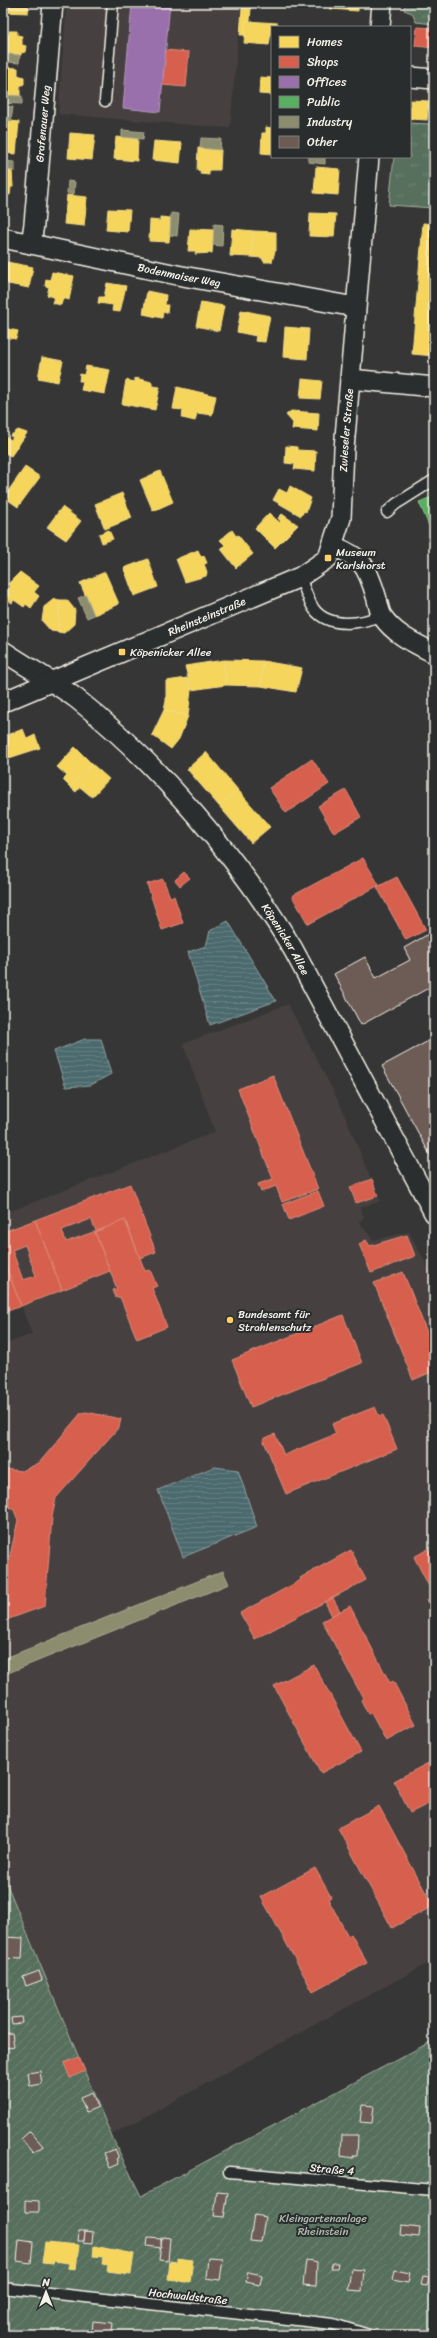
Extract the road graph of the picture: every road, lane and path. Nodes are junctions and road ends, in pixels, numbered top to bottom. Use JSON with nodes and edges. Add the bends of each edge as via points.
{"nodes":[{"id":1,"x":53,"y":3,"type":"edge"},
{"id":2,"x":114,"y":3,"type":"edge"},
{"id":3,"x":382,"y":3,"type":"edge"},
{"id":4,"x":380,"y":26,"type":"edge"},
{"id":5,"x":411,"y":77,"type":"edge"},
{"id":6,"x":434,"y":79,"type":"edge"},
{"id":7,"x":105,"y":101,"type":"dead end"},
{"id":8,"x":369,"y":158,"type":"edge"},
{"id":9,"x":3,"y":238,"type":"edge"},
{"id":10,"x":31,"y":244,"type":"junction"},
{"id":11,"x":355,"y":308,"type":"junction"},
{"id":12,"x":350,"y":379,"type":"junction"},
{"id":13,"x":434,"y":387,"type":"edge"},
{"id":14,"x":434,"y":480,"type":"edge"},
{"id":15,"x":387,"y":512,"type":"dead end"},
{"id":16,"x":333,"y":546,"type":"junction"},
{"id":17,"x":300,"y":577,"type":"junction"},
{"id":18,"x":381,"y":615,"type":"junction"},
{"id":19,"x":3,"y":651,"type":"edge"},
{"id":20,"x":434,"y":653,"type":"edge"},
{"id":21,"x":50,"y":682,"type":"junction"},
{"id":22,"x":3,"y":702,"type":"edge"},
{"id":23,"x":434,"y":1212,"type":"edge"},
{"id":24,"x":229,"y":2172,"type":"dead end"},
{"id":25,"x":434,"y":2190,"type":"edge"},
{"id":26,"x":3,"y":2288,"type":"edge"},
{"id":27,"x":370,"y":2335,"type":"edge"}],
"edges":[{"from":1,"to":10,"type":"street","name":"Grafenauer Weg"},
{"from":2,"to":7,"type":"lane"},
{"from":3,"to":4,"type":"street"},
{"from":5,"to":6,"type":"street"},
{"from":8,"to":11,"type":"street","name":"Zwieseler Straße"},
{"from":9,"to":10,"type":"street","name":"Bodenmaiser Weg"},
{"from":10,"to":11,"type":"street","name":"Bodenmaiser Weg","via":[[177,275]]},
{"from":11,"to":12,"type":"street","name":"Zwieseler Straße"},
{"from":12,"to":13,"type":"street"},
{"from":12,"to":16,"type":"street","name":"Zwieseler Straße","via":[[341,518]]},
{"from":14,"to":15,"type":"lane"},
{"from":16,"to":17,"type":"street","name":"Rheinsteinstraße","via":[[328,558]]},
{"from":16,"to":18,"type":"street","via":[[352,553],[363,563],[373,585]]},
{"from":17,"to":18,"type":"lane","via":[[314,609],[329,620],[346,623],[368,621]]},
{"from":17,"to":21,"type":"street","name":"Rheinsteinstraße"},
{"from":18,"to":20,"type":"street","via":[[398,635]]},
{"from":19,"to":21,"type":"street","name":"Köpenicker Allee"},
{"from":21,"to":22,"type":"street","name":"Rheinsteinstraße"},
{"from":21,"to":23,"type":"street","name":"Köpenicker Allee","via":[[78,700],[158,774],[219,846],[272,916],[305,972]]},
{"from":24,"to":25,"type":"lane","name":"Straße 4"},
{"from":26,"to":27,"type":"lane","name":"Hochwaldstraße","via":[[333,2324]]}]}
